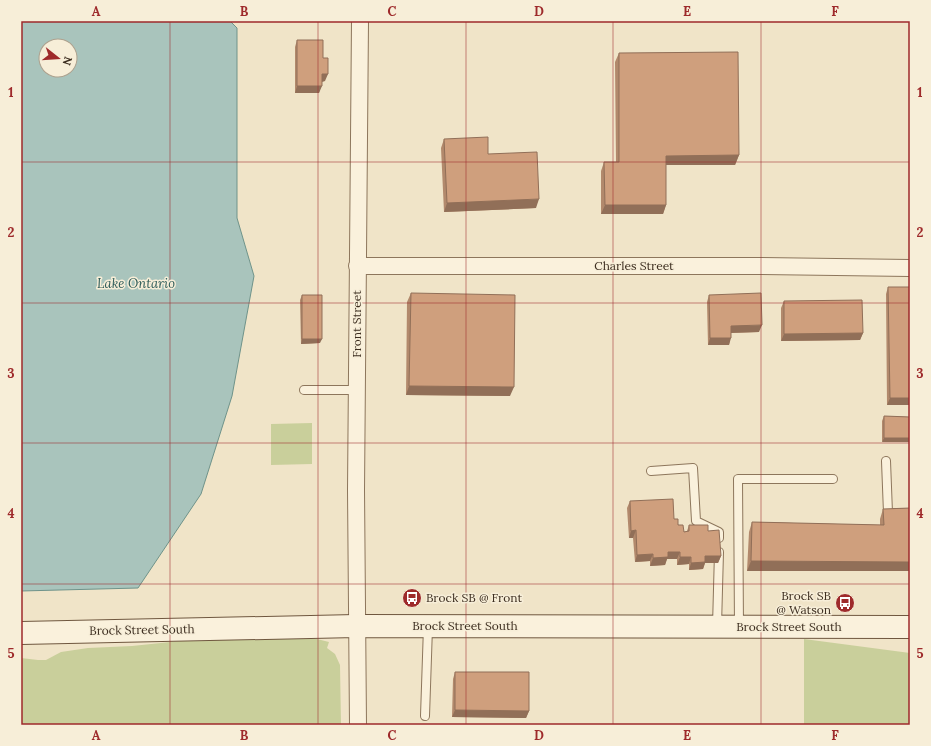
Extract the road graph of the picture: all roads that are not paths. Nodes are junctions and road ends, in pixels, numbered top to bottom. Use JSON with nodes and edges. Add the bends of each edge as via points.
{"nodes":[{"id":1,"x":360,"y":21,"type":"edge"},
{"id":2,"x":357,"y":266,"type":"junction"},
{"id":3,"x":910,"y":268,"type":"edge"},
{"id":4,"x":304,"y":390,"type":"dead end"},
{"id":5,"x":356,"y":390,"type":"junction"},
{"id":6,"x":886,"y":461,"type":"dead end"},
{"id":7,"x":651,"y":471,"type":"dead end"},
{"id":8,"x":833,"y":479,"type":"dead end"},
{"id":9,"x":910,"y":513,"type":"edge"},
{"id":10,"x":356,"y":626,"type":"junction"},
{"id":11,"x":428,"y":626,"type":"junction"},
{"id":12,"x":717,"y":627,"type":"junction"},
{"id":13,"x":910,"y":627,"type":"edge"},
{"id":14,"x":739,"y":628,"type":"junction"},
{"id":15,"x":21,"y":633,"type":"edge"},
{"id":16,"x":425,"y":716,"type":"dead end"},
{"id":17,"x":358,"y":725,"type":"edge"}],
"edges":[{"from":1,"to":2,"type":"street","name":"Front Street"},
{"from":2,"to":3,"type":"street","name":"Charles Street"},
{"from":2,"to":5,"type":"street","name":"Front Street"},
{"from":4,"to":5,"type":"lane"},
{"from":5,"to":10,"type":"street","name":"Front Street"},
{"from":6,"to":9,"type":"lane","via":[[888,513]]},
{"from":7,"to":12,"type":"lane","via":[[693,468],[696,521],[719,532]]},
{"from":8,"to":14,"type":"lane","via":[[738,479]]},
{"from":10,"to":11,"type":"main road","name":"Brock Street South"},
{"from":10,"to":15,"type":"main road","name":"Brock Street South"},
{"from":10,"to":17,"type":"street","name":"Front Street"},
{"from":11,"to":12,"type":"main road","name":"Brock Street South"},
{"from":11,"to":16,"type":"lane"},
{"from":12,"to":14,"type":"main road","name":"Brock Street South"},
{"from":13,"to":14,"type":"main road","name":"Brock Street South"}]}
